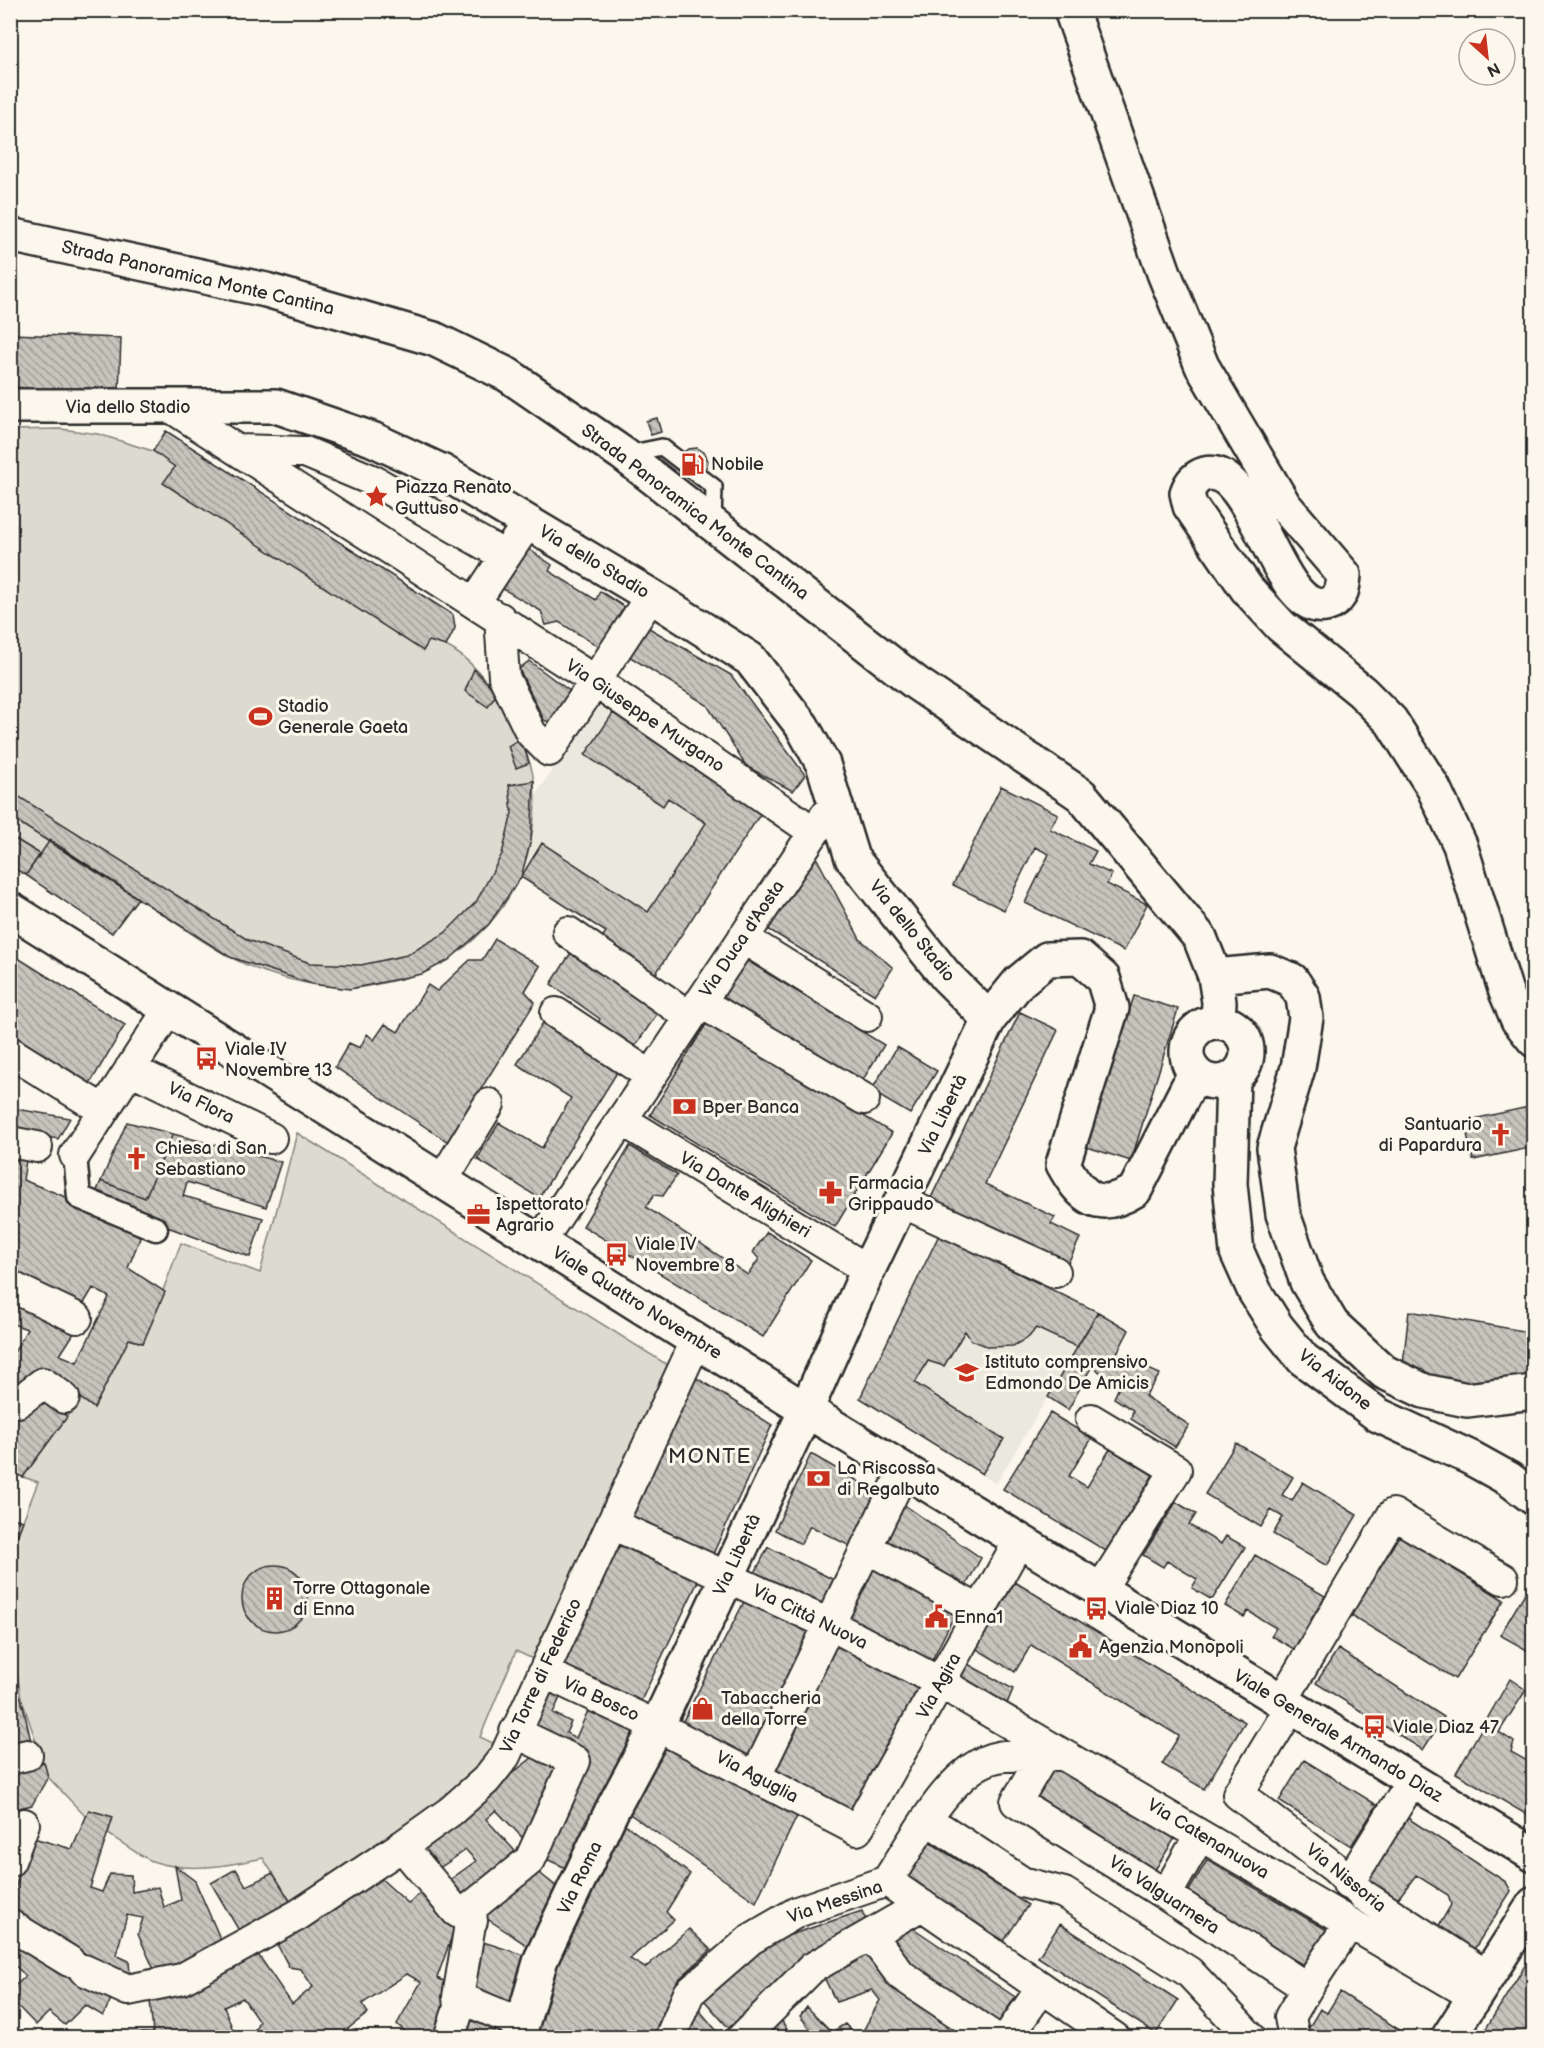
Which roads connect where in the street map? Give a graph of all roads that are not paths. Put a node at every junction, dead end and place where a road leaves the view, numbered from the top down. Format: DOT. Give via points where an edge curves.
graph roads {
  1 [pos="1071,10"];
  2 [pos="10,235"];
  3 [pos="10,406"];
  4 [pos="172,408"];
  5 [pos="239,450"];
  6 [pos="528,522"];
  7 [pos="505,556"];
  8 [pos="651,596"];
  9 [pos="475,602"];
  10 [pos="500,618"];
  11 [pos="596,681"];
  12 [pos="833,803"];
  13 [pos="814,832"];
  14 [pos="12,913"];
  15 [pos="568,932"];
  16 [pos="743,938"];
  17 [pos="1215,976"];
  18 [pos="168,1009"];
  19 [pos="695,1010"];
  20 [pos="556,1013"];
  21 [pos="867,1016"];
  22 [pos="990,1019"];
  23 [pos="1218,1021"];
  24 [pos="1533,1040"];
  25 [pos="10,1052"];
  26 [pos="130,1069"];
  27 [pos="1195,1073"];
  28 [pos="651,1076"];
  29 [pos="1233,1077"];
  30 [pos="864,1099"];
  31 [pos="489,1104"];
  32 [pos="103,1110"];
  33 [pos="622,1119"];
  34 [pos="272,1138"];
  35 [pos="75,1155"];
  36 [pos="442,1180"];
  37 [pos="902,1202"];
  38 [pos="156,1229"];
  39 [pos="540,1242"];
  40 [pos="868,1270"];
  41 [pos="1055,1272"];
  42 [pos="10,1286"];
  43 [pos="76,1318"];
  44 [pos="696,1341"];
  45 [pos="1533,1392"];
  46 [pos="64,1398"];
  47 [pos="10,1400"];
  48 [pos="806,1410"];
  49 [pos="1091,1419"];
  50 [pos="904,1470"];
  51 [pos="1533,1497"];
  52 [pos="612,1524"];
  53 [pos="1019,1541"];
  54 [pos="866,1547"];
  55 [pos="727,1578"];
  56 [pos="1503,1579"];
  57 [pos="1100,1590"];
  58 [pos="980,1611"];
  59 [pos="829,1624"];
  60 [pos="544,1673"];
  61 [pos="941,1683"];
  62 [pos="1287,1704"];
  63 [pos="657,1726"];
  64 [pos="515,1732"];
  65 [pos="1051,1756"];
  66 [pos="756,1776"];
  67 [pos="1412,1780"];
  68 [pos="928,1820"];
  69 [pos="24,1824"];
  70 [pos="857,1830"];
  71 [pos="1200,1835"];
  72 [pos="402,1846"];
  73 [pos="1533,1855"];
  74 [pos="10,1861"];
  75 [pos="887,1881"];
  76 [pos="1348,1884"];
  77 [pos="1166,1895"];
  78 [pos="1533,1904"];
  79 [pos="922,1905"];
  80 [pos="472,1921"];
  81 [pos="1350,1923"];
  82 [pos="10,1925"];
  83 [pos="871,1935"];
  84 [pos="1480,1986"];
  85 [pos="1042,1988"];
  86 [pos="1307,1988"];
  87 [pos="458,1997"];
  88 [pos="520,2030"];
  89 [pos="449,2037"];
  90 [pos="670,2037"];
  91 [pos="742,2037"];
  92 [pos="995,2037"];
  93 [pos="1007,2037"];
  94 [pos="1115,2037"];
  95 [pos="1251,2037"];
  96 [pos="1294,2037"];
  97 [pos="1448,2037"];
  1 -- 24 [label="street" via="1164,273 1202,366 1284,505 1344,575 1342,592 1330,603 1321,605 1311,603 1295,590 1239,490 1223,477 1211,473 1199,476 1187,493 1190,506 1248,589 1281,626 1391,721 1433,787 1460,845 1506,992 1518,1020"];
  2 -- 17 [label="street, Strada Panoramica Monte Cantina" via="266,290 434,339 508,375 623,454 916,682 1081,795 1200,938"];
  3 -- 4 [label="street, Via dello Stadio"];
  4 -- 5 [label="street, Via Giuseppe Murgano"];
  4 -- 6 [label="street, Via dello Stadio" via="276,406 372,439 443,472"];
  5 -- 7 [label="street" via="305,452 374,481"];
  5 -- 9 [label="street, Via Giuseppe Murgano"];
  6 -- 7 [label="street"];
  6 -- 8 [label="street, Via dello Stadio"];
  7 -- 9 [label="street"];
  8 -- 11 [label="street"];
  8 -- 12 [label="street, Via dello Stadio" via="750,660 802,726 823,764"];
  9 -- 10 [label="street, Via Giuseppe Murgano"];
  10 -- 11 [label="street, Via Giuseppe Murgano"];
  10 -- 11 [label="street" via="504,677 531,733 549,751"];
  11 -- 13 [label="street, Via Giuseppe Murgano"];
  12 -- 13 [label="street, Via Duca d'Aosta"];
  12 -- 22 [label="street, Via dello Stadio" via="852,858 946,976"];
  13 -- 16 [label="street, Via Duca d'Aosta"];
  14 -- 18 [label="street, Viale Quattro Novembre"];
  15 -- 19 [label="street"];
  16 -- 19 [label="street, Via Duca d'Aosta"];
  16 -- 21 [label="street"];
  17 -- 23 [label="street, Strada Panoramica Monte Cantina"];
  17 -- 45 [label="street" via="1270,971 1292,980 1303,997 1306,1018 1298,1068 1274,1148 1283,1214 1307,1282 1332,1324 1384,1372 1424,1391 1467,1400"];
  18 -- 26 [label="street"];
  18 -- 36 [label="street, Viale Quattro Novembre"];
  19 -- 28 [label="street, Via Duca d'Aosta"];
  19 -- 30 [label="street"];
  20 -- 28 [label="street"];
  22 -- 27 [label="street, Via Libertà" via="1019,982 1047,959 1080,958 1103,978 1112,1008 1063,1164 1075,1185 1096,1202 1117,1202 1135,1191"];
  22 -- 37 [label="street, Via Libertà"];
  23 -- 27 [label="street" via="1200,1026 1189,1039 1186,1057"];
  23 -- 29 [label="street" via="1236,1028 1246,1043 1245,1062"];
  25 -- 32 [label="street"];
  26 -- 32 [label="street"];
  26 -- 34 [label="street, Via Flora"];
  27 -- 29 [label="street" via="1218,1082"];
  28 -- 33 [label="street, Via Duca d'Aosta"];
  29 -- 51 [label="street, Via Aidone" via="1230,1184 1237,1252 1255,1292 1277,1326 1303,1359 1378,1415 1471,1458"];
  31 -- 36 [label="street"];
  32 -- 35 [label="street"];
  33 -- 39 [label="street, Via Duca d'Aosta"];
  33 -- 40 [label="street, Via Dante Alighieri"];
  35 -- 38 [label="street" via="79,1197"];
  36 -- 39 [label="street, Viale Quattro Novembre"];
  37 -- 40 [label="street, Via Libertà"];
  37 -- 41 [label="street"];
  39 -- 44 [label="street, Viale Quattro Novembre"];
  40 -- 48 [label="street, Via Libertà"];
  42 -- 43 [label="street"];
  44 -- 48 [label="street, Viale Quattro Novembre"];
  44 -- 52 [label="street, Via Torre di Federico"];
  46 -- 47 [label="street" via="43,1383 18,1402"];
  48 -- 50 [label="street, Viale Generale Armando Diaz"];
  48 -- 55 [label="street, Via Libertà"];
  49 -- 57 [label="street" via="1176,1470"];
  50 -- 53 [label="street, Viale Generale Armando Diaz"];
  50 -- 54 [label="street"];
  52 -- 55 [label="street, Via Città Nuova"];
  52 -- 60 [label="street, Via Torre di Federico"];
  53 -- 57 [label="street, Viale Generale Armando Diaz"];
  53 -- 58 [label="street, Via Agira"];
  54 -- 58 [label="street"];
  54 -- 59 [label="street"];
  55 -- 59 [label="street, Via Città Nuova"];
  55 -- 63 [label="street, Via Libertà"];
  56 -- 62 [label="street" via="1393,1514"];
  57 -- 62 [label="street, Viale Generale Armando Diaz"];
  58 -- 61 [label="street, Via Agira"];
  59 -- 61 [label="street, Via Città Nuova"];
  59 -- 66 [label="street"];
  60 -- 63 [label="street, Via Bosco"];
  60 -- 64 [label="street, Via Torre di Federico"];
  61 -- 65 [label="street, Via Catenanuova"];
  61 -- 70 [label="street, Via Agira"];
  62 -- 67 [label="street, Viale Generale Armando Diaz"];
  62 -- 76 [label="street, Via Nissoria" via="1238,1794 1335,1868"];
  63 -- 66 [label="street, Via Aguglia"];
  63 -- 88 [label="street, Via Roma" via="541,1959"];
  64 -- 72 [label="street, Via Torre di Federico" via="505,1756 486,1780"];
  64 -- 80 [label="street" via="575,1761 530,1860 473,1906"];
  65 -- 68 [label="street" via="999,1756 969,1769"];
  65 -- 71 [label="street, Via Catenanuova"];
  65 -- 77 [label="street, Via Valguarnera" via="1016,1802"];
  66 -- 70 [label="street, Via Aguglia"];
  67 -- 73 [label="street, Viale Generale Armando Diaz"];
  67 -- 76 [label="street"];
  68 -- 75 [label="street"];
  68 -- 95 [label="street" via="1022,1882 1064,1893 1188,1972"];
  69 -- 74 [label="street"];
  71 -- 77 [label="street"];
  71 -- 81 [label="street, Via Catenanuova"];
  72 -- 80 [label="street" via="456,1911"];
  72 -- 82 [label="street, Via Torre di Federico" via="298,1915 182,1978 152,1987 128,1990 76,1965"];
  75 -- 79 [label="street, Via Messina"];
  75 -- 90 [label="street, Via Messina" via="797,1912 750,1939 689,1993"];
  76 -- 84 [label="street, Via Nissoria"];
  77 -- 86 [label="street, Via Valguarnera"];
  78 -- 84 [label="street"];
  79 -- 83 [label="street"];
  79 -- 85 [label="street, Via Messina"];
  80 -- 87 [label="street"];
  81 -- 84 [label="street, Via Catenanuova"];
  81 -- 86 [label="street"];
  83 -- 91 [label="street" via="812,1968"];
  83 -- 92 [label="street" via="901,1974"];
  84 -- 97 [label="street"];
  85 -- 93 [label="street"];
  85 -- 94 [label="street, Via Messina"];
  86 -- 96 [label="street" via="1290,2017"];
  87 -- 88 [label="street"];
  87 -- 89 [label="street" via="459,2008"];
}
